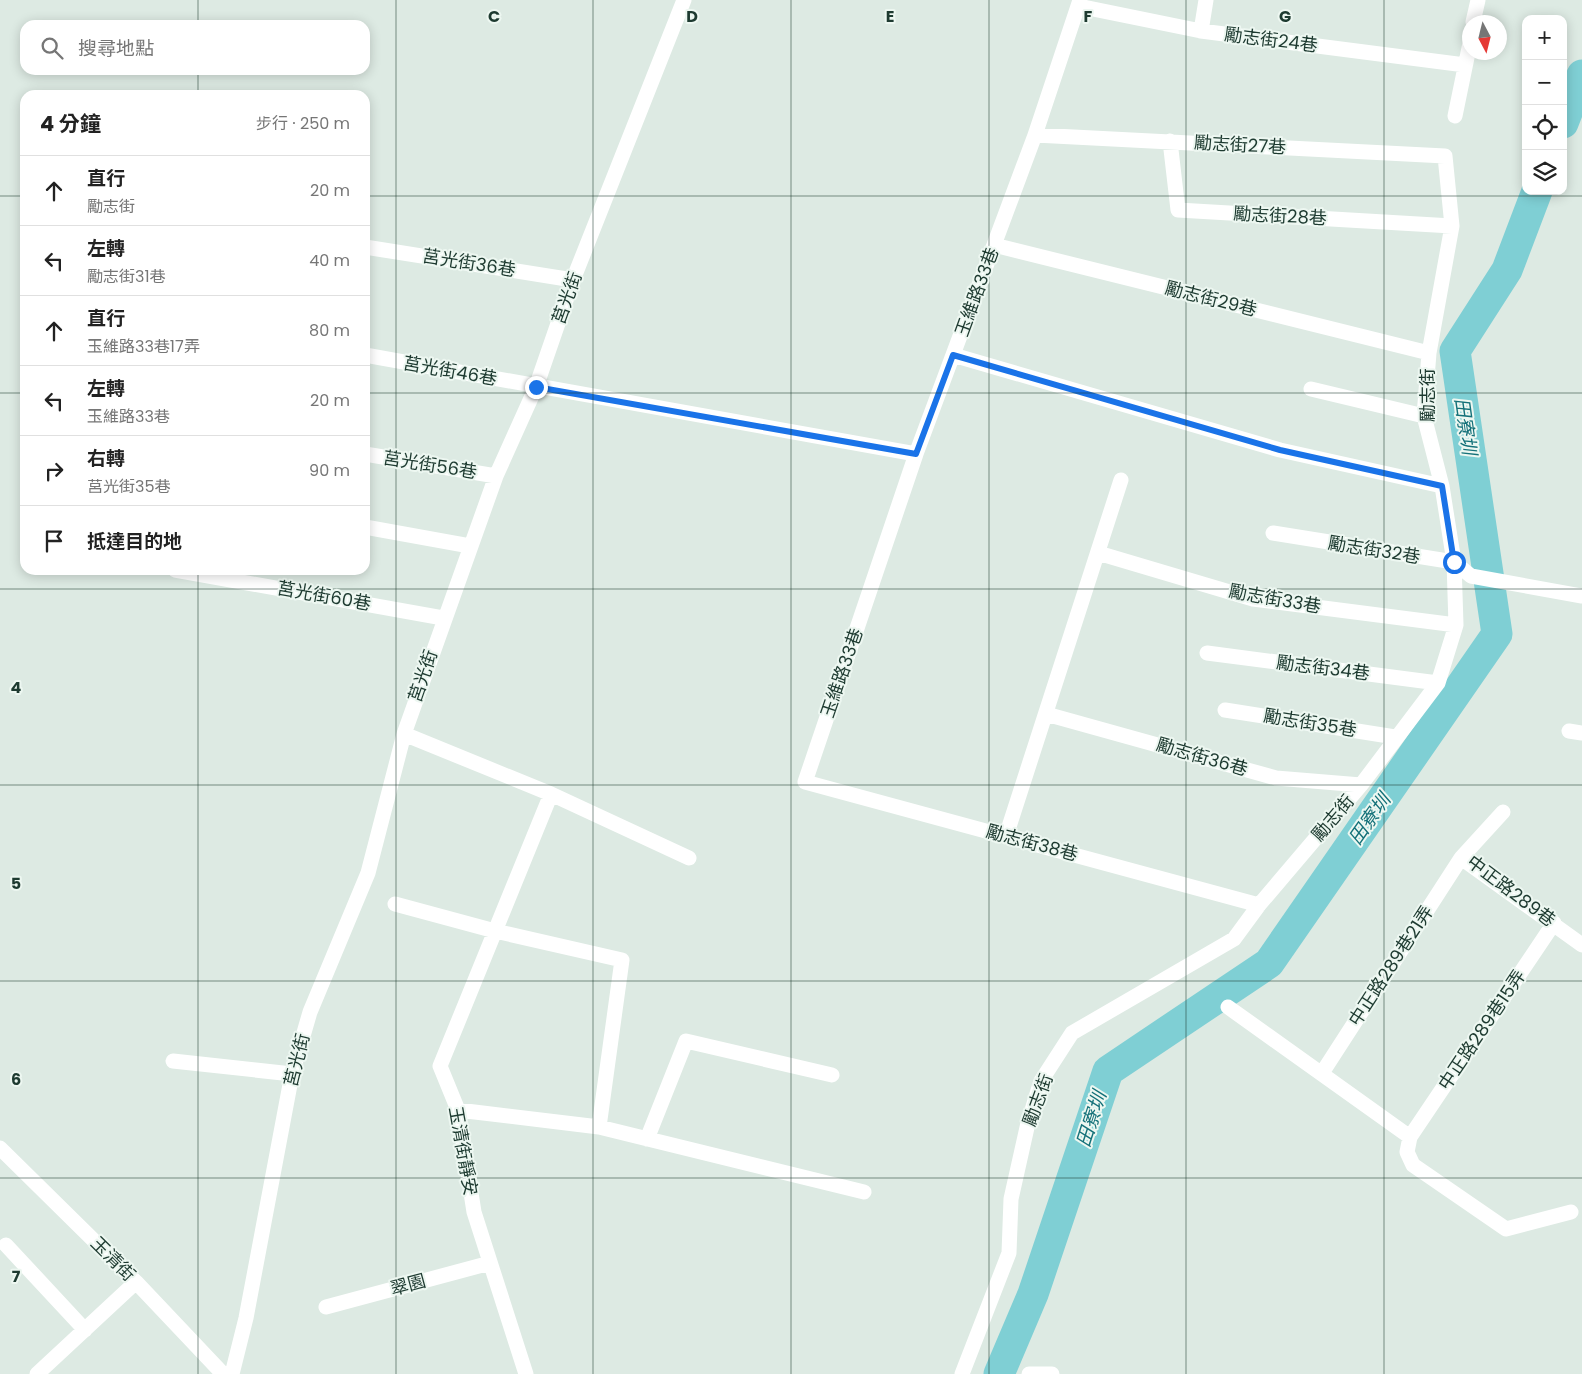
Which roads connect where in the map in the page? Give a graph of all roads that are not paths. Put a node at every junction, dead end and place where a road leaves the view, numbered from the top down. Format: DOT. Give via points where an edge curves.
graph roads {
  1 [pos="684,0"];
  2 [pos="1206,0"];
  3 [pos="1478,0"];
  4 [pos="1079,3"];
  5 [pos="1475,15"];
  6 [pos="1201,31"];
  7 [pos="1466,60"];
  8 [pos="1465,65"];
  9 [pos="1455,116"];
  10 [pos="1035,135"];
  11 [pos="1170,141"];
  12 [pos="1445,156"];
  13 [pos="1452,226"];
  14 [pos="994,245"];
  15 [pos="370,247"];
  16 [pos="573,280"];
  17 [pos="1429,353"];
  18 [pos="953,355"];
  19 [pos="370,356"];
  20 [pos="536,387"];
  21 [pos="1311,389"];
  22 [pos="1424,416"];
  23 [pos="916,454"];
  24 [pos="370,455"];
  25 [pos="496,476"];
  26 [pos="1121,480"];
  27 [pos="1442,486"];
  28 [pos="370,528"];
  29 [pos="1274,533"];
  30 [pos="470,546"];
  31 [pos="1098,553"];
  32 [pos="1454,562"];
  33 [pos="203,575"];
  34 [pos="1582,596"];
  35 [pos="444,618"];
  36 [pos="1456,626"];
  37 [pos="1207,653"];
  38 [pos="1438,683"];
  39 [pos="1225,710"];
  40 [pos="1046,714"];
  41 [pos="404,734"];
  42 [pos="1396,736"];
  43 [pos="805,782"];
  44 [pos="1360,785"];
  45 [pos="551,794"];
  46 [pos="1503,812"];
  47 [pos="1006,836"];
  48 [pos="689,858"];
  49 [pos="1461,858"];
  50 [pos="394,904"];
  51 [pos="1259,905"];
  52 [pos="1554,924"];
  53 [pos="494,931"];
  54 [pos="1582,945"];
  55 [pos="1228,1007"];
  56 [pos="173,1061"];
  57 [pos="1322,1073"];
  58 [pos="292,1074"];
  59 [pos="832,1074"];
  60 [pos="458,1110"];
  61 [pos="599,1127"];
  62 [pos="1410,1137"];
  63 [pos="647,1138"];
  64 [pos="0,1148"];
  65 [pos="864,1192"];
  66 [pos="1571,1212"];
  67 [pos="6,1245"];
  68 [pos="490,1264"];
  69 [pos="136,1282"];
  70 [pos="326,1307"];
  71 [pos="85,1330"];
  72 [pos="1031,1373"];
  73 [pos="37,1374"];
  74 [pos="223,1374"];
  75 [pos="232,1374"];
  76 [pos="526,1374"];
  77 [pos="962,1374"];
  78 [pos="1052,1374"];
  1 -- 16 [label="street, 莒光街"];
  2 -- 6 [label="street"];
  3 -- 5 [label="street"];
  4 -- 6 [label="street, 勵志街24巷"];
  4 -- 10 [label="street, 玉維路33巷"];
  6 -- 8 [label="street, 勵志街24巷"];
  7 -- 8 [label="street"];
  8 -- 9 [label="street"];
  10 -- 11 [label="street, 勵志街27巷"];
  10 -- 14 [label="street, 玉維路33巷"];
  11 -- 12 [label="street, 勵志街27巷"];
  11 -- 13 [label="street, 勵志街28巷" via="1178,210"];
  12 -- 13 [label="street, 勵志街"];
  13 -- 17 [label="street, 勵志街"];
  14 -- 17 [label="street, 勵志街29巷"];
  14 -- 18 [label="street, 玉維路33巷"];
  15 -- 16 [label="street, 莒光街36巷"];
  16 -- 20 [label="street, 莒光街"];
  17 -- 22 [label="street, 勵志街"];
  18 -- 23 [label="street, 玉維路33巷"];
  18 -- 27 [label="street" via="1280,450"];
  19 -- 20 [label="street, 莒光街46巷"];
  20 -- 23 [label="street, 莒光街46巷"];
  20 -- 25 [label="street, 莒光街"];
  21 -- 22 [label="street"];
  22 -- 27 [label="street, 勵志街"];
  23 -- 43 [label="street, 玉維路33巷"];
  24 -- 25 [label="street, 莒光街56巷"];
  25 -- 30 [label="street, 莒光街"];
  26 -- 31 [label="street"];
  27 -- 32 [label="street, 勵志街"];
  28 -- 30 [label="street"];
  29 -- 32 [label="street, 勵志街32巷"];
  30 -- 35 [label="street, 莒光街"];
  31 -- 36 [label="street, 勵志街33巷" via="1253,599"];
  31 -- 40 [label="street"];
  32 -- 34 [label="street" via="1470,576"];
  32 -- 36 [label="street, 勵志街"];
  33 -- 35 [label="street, 莒光街60巷"];
  35 -- 41 [label="street, 莒光街"];
  36 -- 38 [label="street, 勵志街"];
  37 -- 38 [label="street, 勵志街34巷"];
  38 -- 42 [label="street, 勵志街"];
  39 -- 42 [label="street, 勵志街35巷"];
  40 -- 44 [label="street, 勵志街36巷" via="1276,778"];
  40 -- 47 [label="street"];
  41 -- 45 [label="street"];
  41 -- 58 [label="street, 莒光街" via="368,873 310,1012"];
  42 -- 44 [label="street, 勵志街"];
  43 -- 47 [label="street, 勵志街38巷"];
  44 -- 51 [label="street, 勵志街"];
  45 -- 48 [label="street"];
  45 -- 53 [label="street, 玉清街靜安"];
  46 -- 49 [label="street, 中正路289巷"];
  47 -- 51 [label="street, 勵志街38巷"];
  49 -- 52 [label="street, 中正路289巷"];
  49 -- 57 [label="street, 中正路289巷21弄"];
  50 -- 53 [label="street"];
  51 -- 77 [label="street, 勵志街" via="1234,939 1072,1033 1041,1081 1011,1199 1010,1253"];
  52 -- 54 [label="street, 中正路289巷"];
  52 -- 62 [label="street, 中正路289巷15弄"];
  53 -- 60 [label="street, 玉清街靜安" via="440,1066"];
  53 -- 61 [label="street" via="622,960"];
  55 -- 57 [label="street"];
  56 -- 58 [label="street"];
  57 -- 62 [label="street"];
  58 -- 75 [label="street, 莒光街" via="246,1318"];
  59 -- 63 [label="street" via="686,1041"];
  60 -- 61 [label="street"];
  60 -- 68 [label="street, 玉清街靜安" via="474,1212"];
  61 -- 63 [label="street"];
  62 -- 66 [label="street" via="1407,1152 1413,1165 1506,1229"];
  63 -- 65 [label="street"];
  64 -- 69 [label="street, 玉清街"];
  67 -- 71 [label="street"];
  68 -- 70 [label="street, 翠園"];
  68 -- 76 [label="street, 玉清街靜安"];
  69 -- 71 [label="street"];
  69 -- 74 [label="street, 玉清街"];
  71 -- 73 [label="street"];
  72 -- 78 [label="street"];
}
